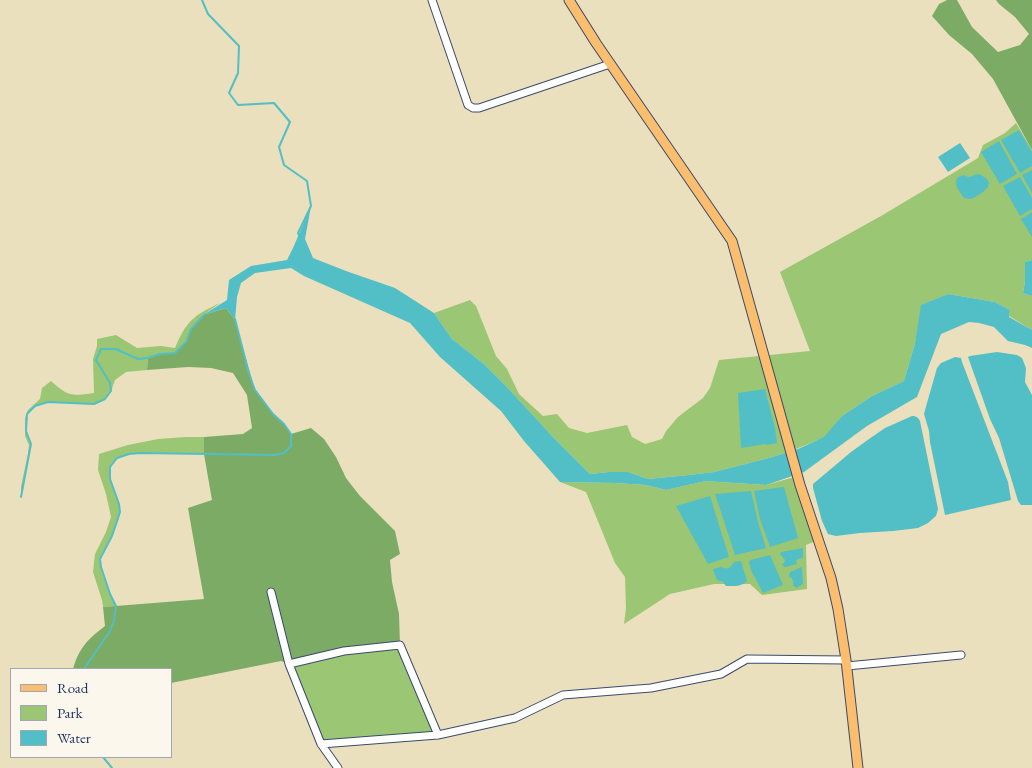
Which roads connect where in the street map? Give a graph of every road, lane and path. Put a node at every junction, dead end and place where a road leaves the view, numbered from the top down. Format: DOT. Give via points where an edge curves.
graph roads {
  1 [pos="432,0"];
  2 [pos="569,0"];
  3 [pos="610,64"];
  4 [pos="271,592"];
  5 [pos="961,655"];
  6 [pos="846,663"];
  7 [pos="289,664"];
  8 [pos="438,735"];
  9 [pos="322,744"];
  10 [pos="338,768"];
  11 [pos="858,768"];
  1 -- 3 [label="street" via="468,105 473,108"];
  2 -- 3 [label="main road"];
  3 -- 6 [label="main road" via="732,241 800,485 831,578"];
  4 -- 7 [label="street"];
  5 -- 6 [label="street"];
  6 -- 8 [label="street" via="747,659 721,674 651,688 563,695 515,718"];
  6 -- 11 [label="main road"];
  7 -- 8 [label="street" via="344,650 400,645"];
  7 -- 9 [label="street"];
  8 -- 9 [label="street"];
  9 -- 10 [label="street"];
}
